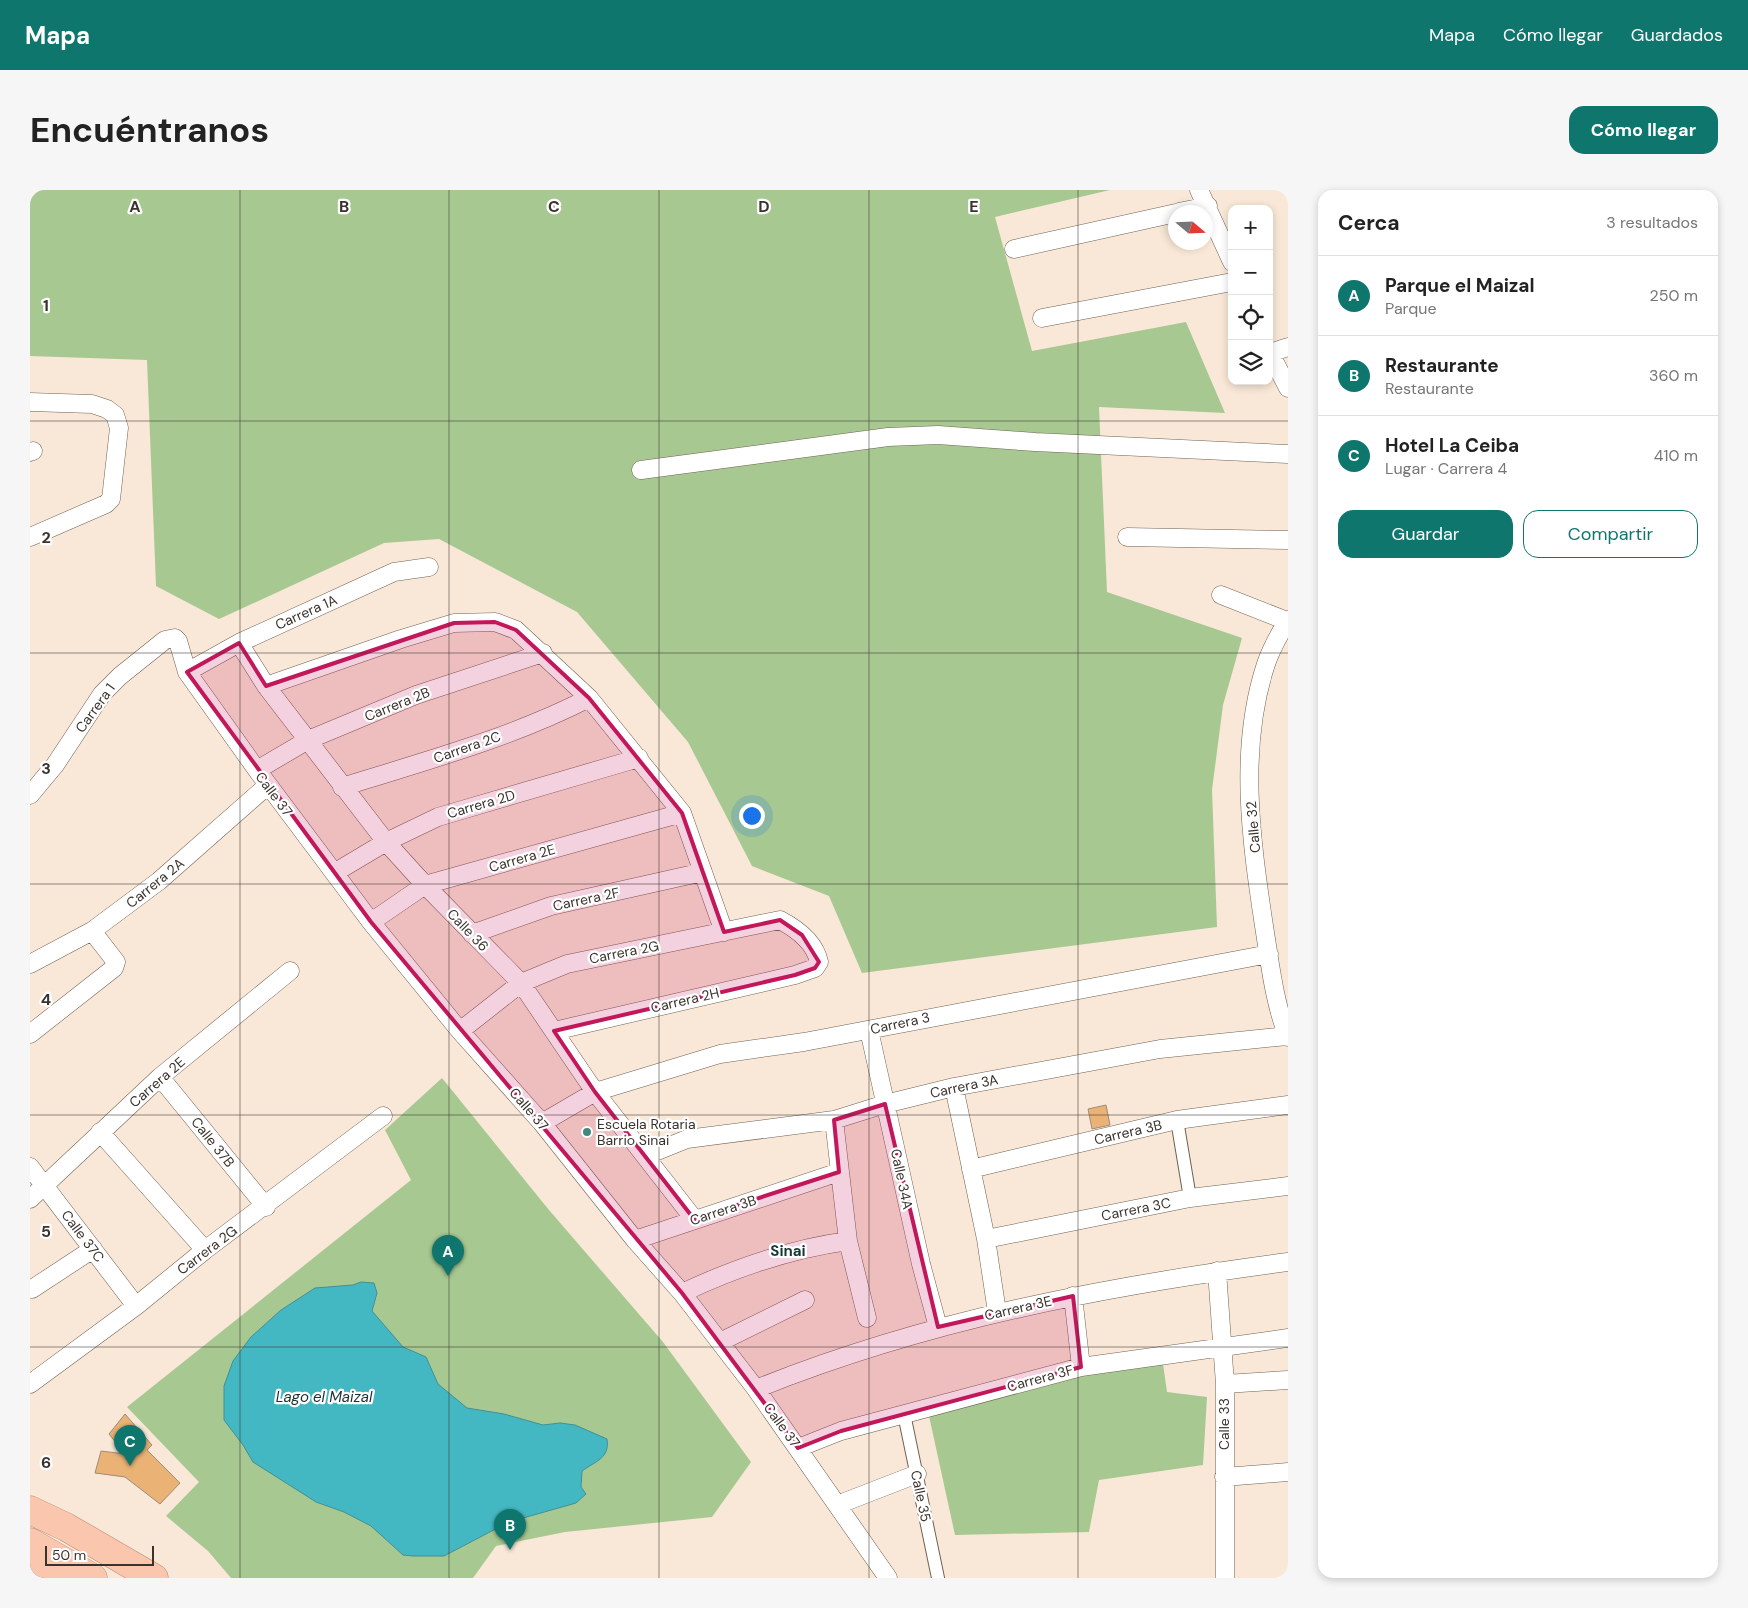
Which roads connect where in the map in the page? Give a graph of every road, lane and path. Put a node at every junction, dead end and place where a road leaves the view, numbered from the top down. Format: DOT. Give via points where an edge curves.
graph roads {
  1 [pos="1199,190"];
  2 [pos="1207,205"];
  3 [pos="1168,215"];
  4 [pos="1213,218"];
  5 [pos="1014,249"];
  6 [pos="1228,253"];
  7 [pos="1228,283"];
  8 [pos="1042,318"];
  9 [pos="1288,347"];
  10 [pos="1273,351"];
  11 [pos="1273,358"];
  12 [pos="1288,388"];
  13 [pos="30,402"];
  14 [pos="1288,454"];
  15 [pos="641,470"];
  16 [pos="1127,536"];
  17 [pos="30,537"];
  18 [pos="1288,540"];
  19 [pos="429,567"];
  20 [pos="1221,595"];
  21 [pos="1287,621"];
  22 [pos="175,638"];
  23 [pos="239,642"];
  24 [pos="543,653"];
  25 [pos="187,672"];
  26 [pos="266,686"];
  27 [pos="589,698"];
  28 [pos="308,740"];
  29 [pos="639,758"];
  30 [pos="257,770"];
  31 [pos="268,785"];
  32 [pos="342,786"];
  33 [pos="30,795"];
  34 [pos="682,813"];
  35 [pos="386,842"];
  36 [pos="702,872"];
  37 [pos="334,874"];
  38 [pos="425,886"];
  39 [pos="371,922"];
  40 [pos="92,932"];
  41 [pos="724,932"];
  42 [pos="472,934"];
  43 [pos="1269,954"];
  44 [pos="30,964"];
  45 [pos="816,968"];
  46 [pos="290,971"];
  47 [pos="521,983"];
  48 [pos="869,1030"];
  49 [pos="460,1031"];
  50 [pos="554,1031"];
  51 [pos="30,1034"];
  52 [pos="1288,1037"];
  53 [pos="160,1077"];
  54 [pos="954,1087"];
  55 [pos="595,1092"];
  56 [pos="885,1104"];
  57 [pos="1288,1105"];
  58 [pos="383,1116"];
  59 [pos="834,1120"];
  60 [pos="1177,1120"];
  61 [pos="542,1123"];
  62 [pos="100,1132"];
  63 [pos="645,1156"];
  64 [pos="30,1167"];
  65 [pos="971,1169"];
  66 [pos="840,1172"];
  67 [pos="44,1184"];
  68 [pos="1288,1186"];
  69 [pos="1190,1198"];
  70 [pos="30,1199"];
  71 [pos="266,1207"];
  72 [pos="694,1219"];
  73 [pos="986,1239"];
  74 [pos="635,1240"];
  75 [pos="848,1241"];
  76 [pos="93,1249"];
  77 [pos="205,1250"];
  78 [pos="1288,1262"];
  79 [pos="1217,1271"];
  80 [pos="32,1289"];
  81 [pos="682,1293"];
  82 [pos="1073,1296"];
  83 [pos="805,1300"];
  84 [pos="136,1306"];
  85 [pos="997,1312"];
  86 [pos="867,1318"];
  87 [pos="938,1327"];
  88 [pos="1288,1338"];
  89 [pos="720,1342"];
  90 [pos="1222,1348"];
  91 [pos="1081,1367"];
  92 [pos="1288,1380"];
  93 [pos="30,1384"];
  94 [pos="1225,1384"];
  95 [pos="756,1390"];
  96 [pos="904,1414"];
  97 [pos="798,1448"];
  98 [pos="1288,1472"];
  99 [pos="917,1474"];
  100 [pos="1224,1477"];
  101 [pos="837,1505"];
  102 [pos="30,1510"];
  103 [pos="30,1542"];
  104 [pos="30,1565"];
  105 [pos="54,1578"];
  106 [pos="94,1578"];
  107 [pos="154,1578"];
  108 [pos="888,1578"];
  109 [pos="938,1578"];
  110 [pos="1225,1578"];
  1 -- 2 [label="street"];
  3 -- 5 [label="street"];
  4 -- 6 [label="street"];
  7 -- 8 [label="street"];
  9 -- 10 [label="street"];
  11 -- 12 [label="street"];
  13 -- 17 [label="street" via="92,404 114,415 119,428 111,499"];
  14 -- 15 [label="street" via="1034,442 938,434 888,437"];
  16 -- 18 [label="street"];
  19 -- 23 [label="street, Carrera 1A" via="394,572"];
  20 -- 21 [label="street"];
  21 -- 43 [label="street, Calle 32" via="1266,663 1248,773"];
  22 -- 25 [label="street, Calle 37"];
  22 -- 33 [label="street, Carrera 1" via="164,640 102,694 55,765"];
  23 -- 25 [label="street, Carrera 1A"];
  23 -- 26 [label="street, Calle 36"];
  24 -- 26 [label="street" via="516,630 495,622 454,623"];
  24 -- 27 [label="street"];
  24 -- 28 [label="street, Carrera 2B" via="416,695"];
  25 -- 30 [label="street, Calle 37"];
  26 -- 28 [label="street, Calle 36"];
  27 -- 29 [label="street"];
  27 -- 32 [label="street, Carrera 2C" via="515,730"];
  28 -- 30 [label="street, Carrera 2B"];
  28 -- 32 [label="street, Calle 36"];
  29 -- 34 [label="street"];
  29 -- 35 [label="street, Carrera 2D" via="438,817"];
  30 -- 31 [label="street, Calle 37"];
  31 -- 37 [label="street, Calle 37"];
  31 -- 40 [label="street, Carrera 2A" via="159,881"];
  32 -- 35 [label="street, Calle 36"];
  34 -- 36 [label="street"];
  34 -- 38 [label="street, Carrera 2E"];
  35 -- 37 [label="street, Carrera 2D"];
  35 -- 38 [label="street, Calle 36"];
  36 -- 41 [label="street"];
  36 -- 42 [label="street, Carrera 2F" via="551,906"];
  37 -- 39 [label="street, Calle 37"];
  38 -- 39 [label="street, Carrera 2E"];
  38 -- 42 [label="street, Calle 36"];
  39 -- 49 [label="street, Calle 37"];
  40 -- 44 [label="street, Carrera 2A"];
  40 -- 51 [label="street" via="114,958 114,968"];
  41 -- 45 [label="street, Carrera 2G" via="780,920 802,935 818,957"];
  41 -- 47 [label="street, Carrera 2G" via="567,964"];
  42 -- 47 [label="street, Calle 36"];
  43 -- 48 [label="street, Carrera 3"];
  43 -- 52 [label="street, Calle 32" via="1274,988"];
  45 -- 50 [label="street, Carrera 2H"];
  46 -- 53 [label="street, Carrera 2E"];
  47 -- 49 [label="street, Carrera 2G"];
  47 -- 50 [label="street, Calle 36"];
  48 -- 55 [label="street, Carrera 3" via="720,1054"];
  48 -- 56 [label="street, Calle 34A"];
  49 -- 61 [label="street, Calle 37"];
  50 -- 55 [label="street, Calle 36"];
  52 -- 54 [label="street, Carrera 3A" via="1160,1050"];
  53 -- 62 [label="street, Carrera 2E"];
  53 -- 71 [label="street, Calle 37B"];
  54 -- 56 [label="street, Carrera 3A"];
  54 -- 65 [label="street"];
  55 -- 61 [label="street, Carrera 3"];
  55 -- 63 [label="street, Calle 36"];
  56 -- 59 [label="street, Carrera 3A"];
  56 -- 87 [label="street, Calle 34A"];
  57 -- 60 [label="street, Carrera 3B"];
  58 -- 71 [label="street, Carrera 2G"];
  59 -- 63 [label="street, Carrera 3A" via="687,1139"];
  59 -- 66 [label="street"];
  60 -- 65 [label="street, Carrera 3B"];
  60 -- 69 [label="street"];
  61 -- 74 [label="street, Calle 37"];
  62 -- 67 [label="street, Carrera 2E"];
  62 -- 77 [label="street"];
  63 -- 72 [label="street, Calle 36"];
  64 -- 67 [label="street, Calle 37C"];
  65 -- 73 [label="street"];
  66 -- 72 [label="street, Carrera 3B"];
  66 -- 75 [label="street"];
  67 -- 70 [label="street, Carrera 2E"];
  67 -- 76 [label="street, Calle 37C"];
  68 -- 69 [label="street, Carrera 3C"];
  69 -- 73 [label="street, Carrera 3C"];
  71 -- 77 [label="street, Carrera 2G"];
  72 -- 74 [label="street, Carrera 3B"];
  73 -- 85 [label="street"];
  74 -- 81 [label="street, Calle 37"];
  75 -- 81 [label="street" via="775,1256"];
  75 -- 86 [label="street"];
  76 -- 80 [label="street"];
  76 -- 84 [label="street, Calle 37C"];
  77 -- 84 [label="street, Carrera 2G"];
  78 -- 79 [label="street, Carrera 3E"];
  79 -- 82 [label="street, Carrera 3E"];
  79 -- 90 [label="street, Calle 33"];
  81 -- 89 [label="street, Calle 37"];
  82 -- 85 [label="street, Carrera 3E"];
  82 -- 91 [label="street"];
  83 -- 89 [label="street"];
  84 -- 93 [label="street, Carrera 2G"];
  85 -- 87 [label="street, Carrera 3E"];
  87 -- 95 [label="street, Carrera 3E" via="840,1358"];
  88 -- 90 [label="street, Carrera 3F"];
  89 -- 95 [label="street, Calle 37"];
  90 -- 91 [label="street, Carrera 3F"];
  90 -- 94 [label="street, Calle 33"];
  91 -- 96 [label="street, Carrera 3F"];
  92 -- 94 [label="street"];
  94 -- 100 [label="street, Calle 33"];
  95 -- 97 [label="street, Calle 37"];
  96 -- 97 [label="street, Carrera 3F" via="841,1431"];
  96 -- 99 [label="street, Calle 35"];
  97 -- 101 [label="street, Calle 37"];
  98 -- 100 [label="street"];
  99 -- 101 [label="street"];
  99 -- 109 [label="street, Calle 35"];
  100 -- 110 [label="street, Calle 33"];
  101 -- 108 [label="street, Calle 37"];
  102 -- 107 [label="highway"];
  103 -- 106 [label="highway"];
  104 -- 105 [label="highway"];
}
